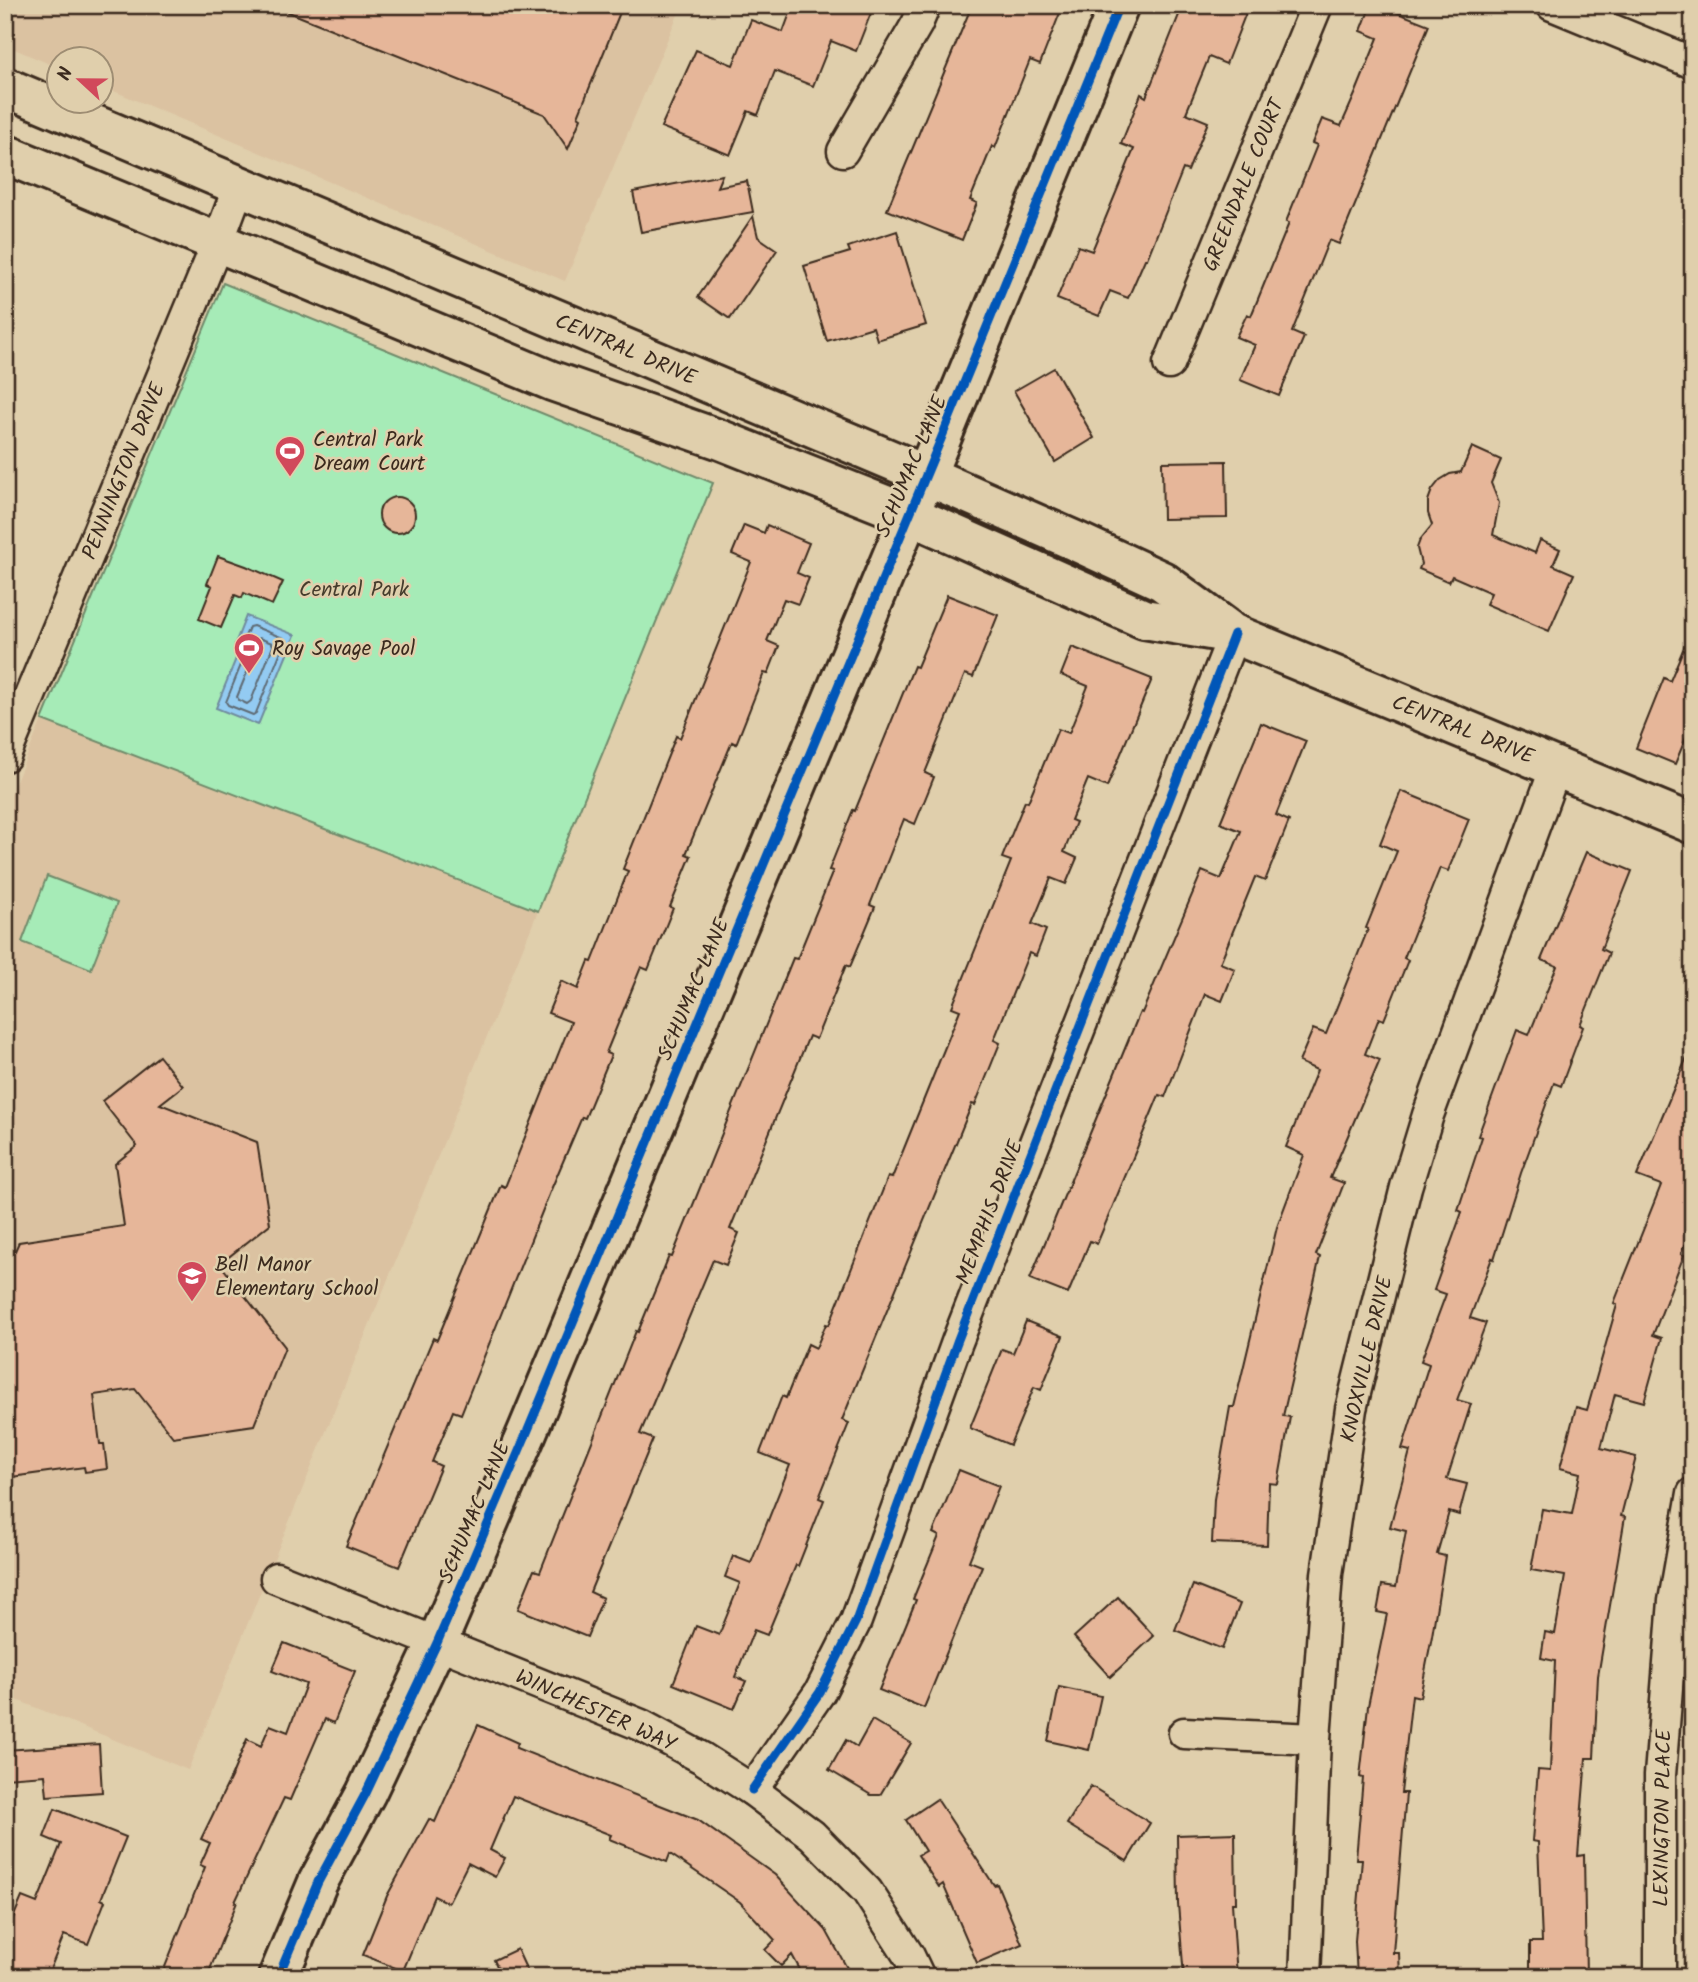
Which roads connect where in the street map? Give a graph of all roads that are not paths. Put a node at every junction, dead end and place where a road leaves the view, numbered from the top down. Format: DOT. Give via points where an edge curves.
graph roads {
  1 [pos="925,5"];
  2 [pos="1119,5"];
  3 [pos="1317,5"];
  4 [pos="1552,5"];
  5 [pos="1693,63"];
  6 [pos="5,87"];
  7 [pos="111,132"];
  8 [pos="843,151"];
  9 [pos="5,154"];
  10 [pos="239,186"];
  11 [pos="89,189"];
  12 [pos="218,242"];
  13 [pos="1169,364"];
  14 [pos="926,475"];
  15 [pos="910,515"];
  16 [pos="1234,634"];
  17 [pos="5,756"];
  18 [pos="1556,767"];
  19 [pos="1693,824"];
  20 [pos="1693,1493"];
  21 [pos="276,1578"];
  22 [pos="437,1643"];
  23 [pos="1184,1733"];
  24 [pos="1315,1739"];
  25 [pos="752,1790"];
  26 [pos="278,1977"];
  27 [pos="919,1977"];
  28 [pos="1305,1977"];
  29 [pos="1660,1977"];
  1 -- 8 [label="street"];
  2 -- 14 [label="main road, SCHUMAC LANE"];
  3 -- 13 [label="street, GREENDALE COURT"];
  4 -- 5 [label="street"];
  6 -- 7 [label="main road, CENTRAL DRIVE"];
  7 -- 10 [label="main road, CENTRAL DRIVE"];
  7 -- 11 [label="main road"];
  9 -- 11 [label="main road, CENTRAL DRIVE"];
  10 -- 12 [label="street, PENNINGTON DRIVE"];
  10 -- 14 [label="main road, CENTRAL DRIVE"];
  11 -- 12 [label="main road, CENTRAL DRIVE"];
  12 -- 15 [label="main road, CENTRAL DRIVE" via="552,381 721,440"];
  12 -- 17 [label="street, PENNINGTON DRIVE"];
  14 -- 15 [label="main road, SCHUMAC LANE"];
  14 -- 16 [label="main road, CENTRAL DRIVE" via="1162,582"];
  15 -- 16 [label="main road, CENTRAL DRIVE" via="1144,619"];
  15 -- 22 [label="main road, SCHUMAC LANE"];
  16 -- 18 [label="main road, CENTRAL DRIVE"];
  16 -- 25 [label="street, MEMPHIS DRIVE" via="957,1342 856,1621 820,1692"];
  18 -- 19 [label="main road, CENTRAL DRIVE"];
  18 -- 24 [label="street, KNOXVILLE DRIVE" via="1406,1187 1351,1409 1327,1574"];
  20 -- 29 [label="street, LEXINGTON PLACE" via="1674,1601 1660,1775"];
  21 -- 22 [label="street, WINCHESTER WAY"];
  22 -- 25 [label="street, WINCHESTER WAY" via="641,1725"];
  22 -- 26 [label="main road, SCHUMAC LANE" via="318,1882"];
  23 -- 24 [label="street"];
  24 -- 28 [label="street, KNOXVILLE DRIVE"];
  25 -- 27 [label="street, WINCHESTER WAY" via="811,1835 867,1891"];
}
